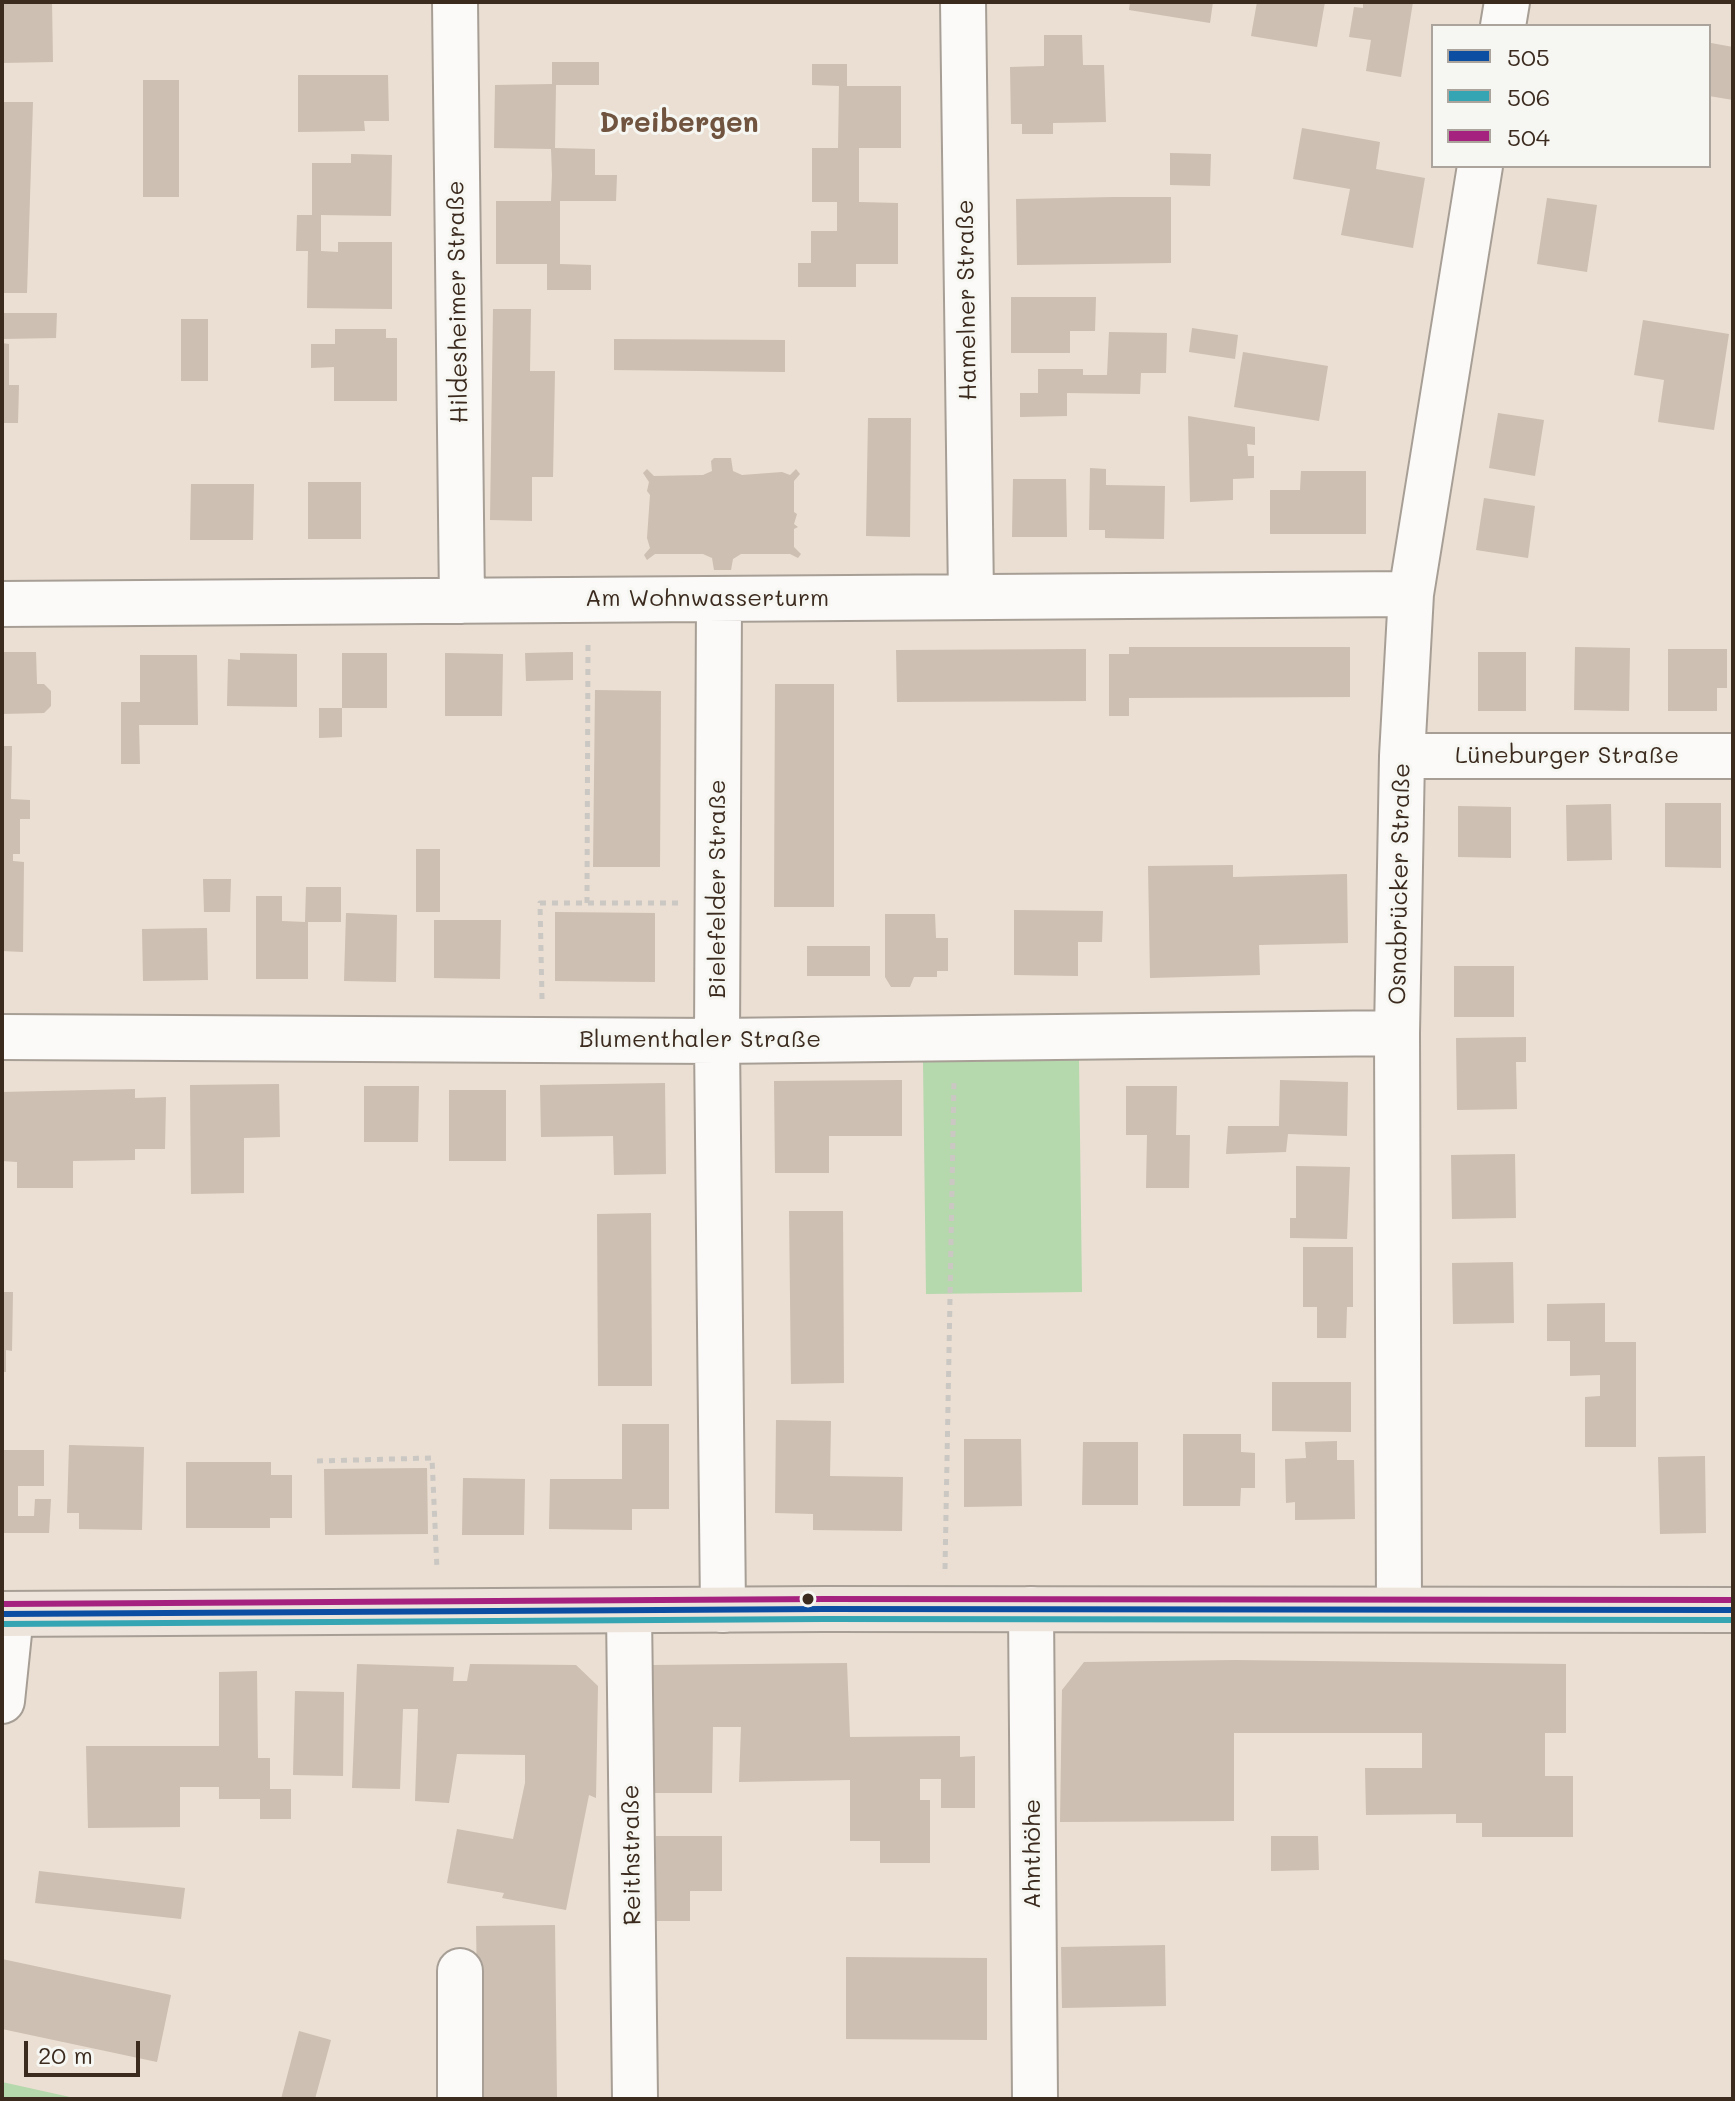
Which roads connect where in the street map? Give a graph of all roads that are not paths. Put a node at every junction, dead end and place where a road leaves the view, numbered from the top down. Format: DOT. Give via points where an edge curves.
graph roads {
  1 [pos="455,2"];
  2 [pos="963,2"];
  3 [pos="1507,2"];
  4 [pos="1503,24"];
  5 [pos="1480,168"];
  6 [pos="1411,594"];
  7 [pos="971,597"];
  8 [pos="719,599"];
  9 [pos="462,601"];
  10 [pos="2,604"];
  11 [pos="1402,756"];
  12 [pos="1733,756"];
  13 [pos="1397,1033"];
  14 [pos="2,1037"];
  15 [pos="717,1041"];
  16 [pos="1399,1608"];
  17 [pos="1031,1609"];
  18 [pos="723,1610"];
  19 [pos="1733,1610"];
  20 [pos="629,1612"];
  21 [pos="7,1614"];
  22 [pos="2,1701"];
  23 [pos="460,1971"];
  24 [pos="460,2099"];
  25 [pos="635,2099"];
  26 [pos="1035,2099"];
  1 -- 9 [label="street, Hildesheimer Straße"];
  2 -- 7 [label="street, Hamelner Straße"];
  3 -- 4 [label="street"];
  5 -- 6 [label="street, Osnabrücker Straße"];
  6 -- 7 [label="street, Am Wohnwasserturm"];
  6 -- 11 [label="street, Osnabrücker Straße"];
  7 -- 8 [label="street, Am Wohnwasserturm"];
  8 -- 9 [label="street, Am Wohnwasserturm"];
  8 -- 15 [label="street, Bielefelder Straße"];
  9 -- 10 [label="street, Am Wohnwasserturm"];
  11 -- 12 [label="street, Lüneburger Straße"];
  11 -- 13 [label="street, Osnabrücker Straße"];
  13 -- 15 [label="street, Blumenthaler Straße"];
  13 -- 16 [label="street, Osnabrücker Straße"];
  14 -- 15 [label="street, Blumenthaler Straße"];
  15 -- 18 [label="street, Bielefelder Straße"];
  16 -- 17 [label="main road"];
  16 -- 19 [label="main road"];
  17 -- 18 [label="main road"];
  17 -- 26 [label="street, Ahnthöhe"];
  18 -- 20 [label="main road"];
  20 -- 21 [label="main road"];
  20 -- 25 [label="street, Reithstraße"];
  21 -- 22 [label="street"];
  23 -- 24 [label="street"];
}
